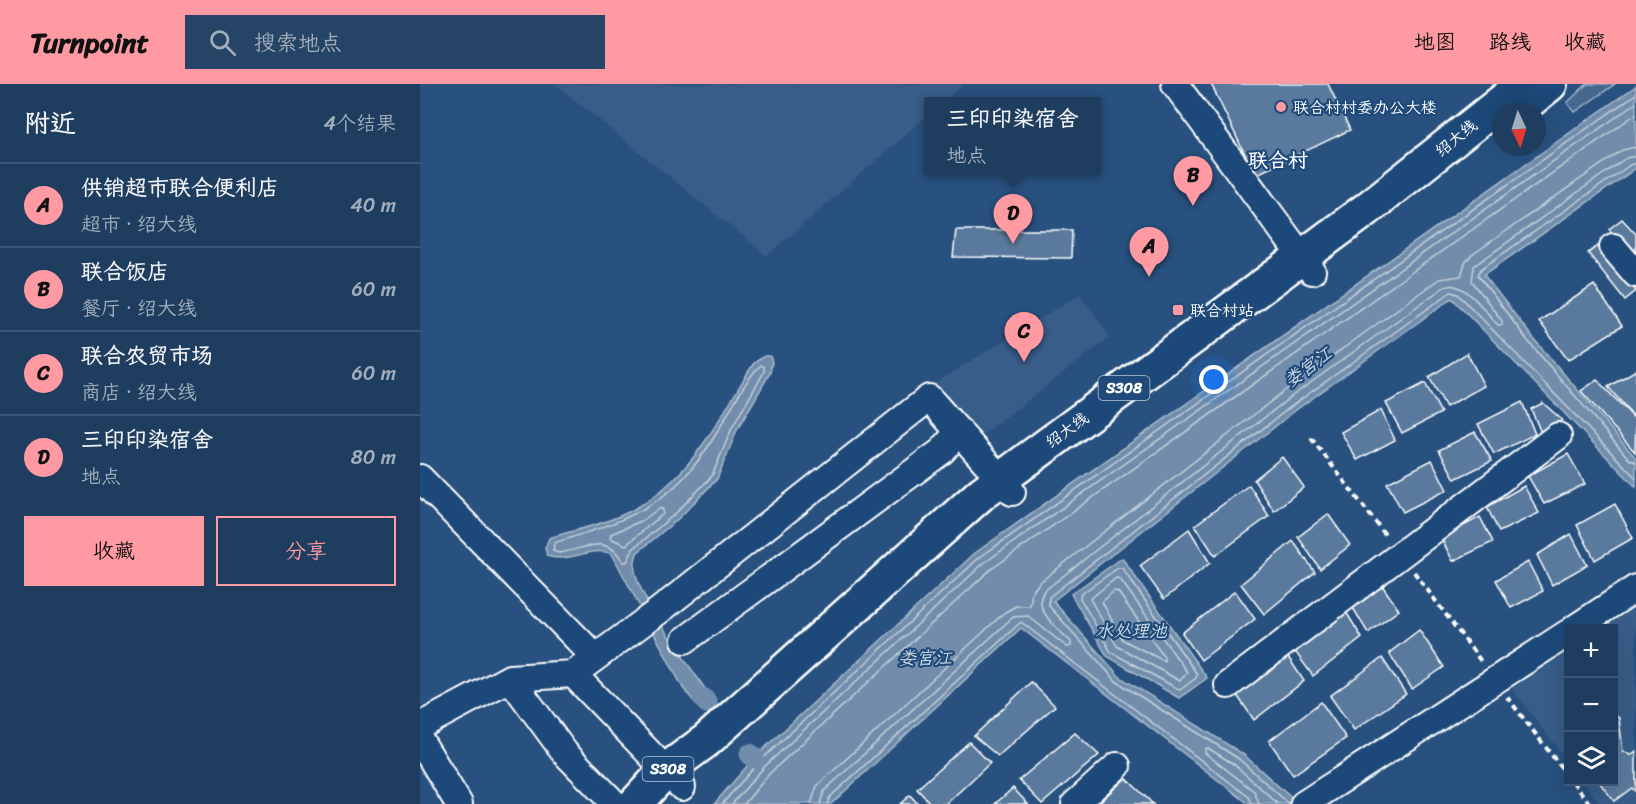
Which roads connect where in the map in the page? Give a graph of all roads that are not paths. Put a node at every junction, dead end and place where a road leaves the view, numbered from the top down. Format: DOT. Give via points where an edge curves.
graph roads {
  1 [pos="1175,84"];
  2 [pos="1524,84"];
  3 [pos="1550,84"];
  4 [pos="1528,102"];
  5 [pos="1492,131"];
  6 [pos="1613,247"];
  7 [pos="1307,264"];
  8 [pos="1636,274"];
  9 [pos="959,431"];
  10 [pos="1558,436"];
  11 [pos="420,478"];
  12 [pos="1007,485"];
  13 [pos="1636,588"];
  14 [pos="1581,624"];
  15 [pos="1564,636"];
  16 [pos="685,640"];
  17 [pos="595,657"];
  18 [pos="573,674"];
  19 [pos="510,678"];
  20 [pos="1228,685"];
  21 [pos="420,726"];
  22 [pos="420,740"];
  23 [pos="1117,766"];
  24 [pos="670,787"];
  25 [pos="1306,802"];
  26 [pos="459,804"];
  27 [pos="615,804"];
  28 [pos="635,804"];
  29 [pos="1075,804"];
  1 -- 7 [label="street"];
  2 -- 7 [label="main road, 绍大线 / S308" via="1367,209"];
  3 -- 4 [label="main road"];
  5 -- 7 [label="main road, 绍大线 / S308" via="1378,223"];
  6 -- 8 [label="street"];
  7 -- 12 [label="main road, 绍大线 / S308"];
  9 -- 12 [label="street"];
  9 -- 16 [label="street" via="942,451"];
  9 -- 17 [label="street" via="929,398"];
  10 -- 20 [label="street"];
  11 -- 17 [label="street"];
  12 -- 24 [label="main road, 绍大线 / S308" via="993,507 753,726"];
  13 -- 14 [label="street"];
  15 -- 25 [label="street"];
  17 -- 18 [label="street"];
  18 -- 19 [label="street"];
  18 -- 24 [label="street"];
  19 -- 21 [label="street"];
  19 -- 27 [label="street" via="565,753"];
  22 -- 26 [label="street"];
  23 -- 29 [label="street"];
  24 -- 28 [label="main road, 绍大线 / S308"];
}
